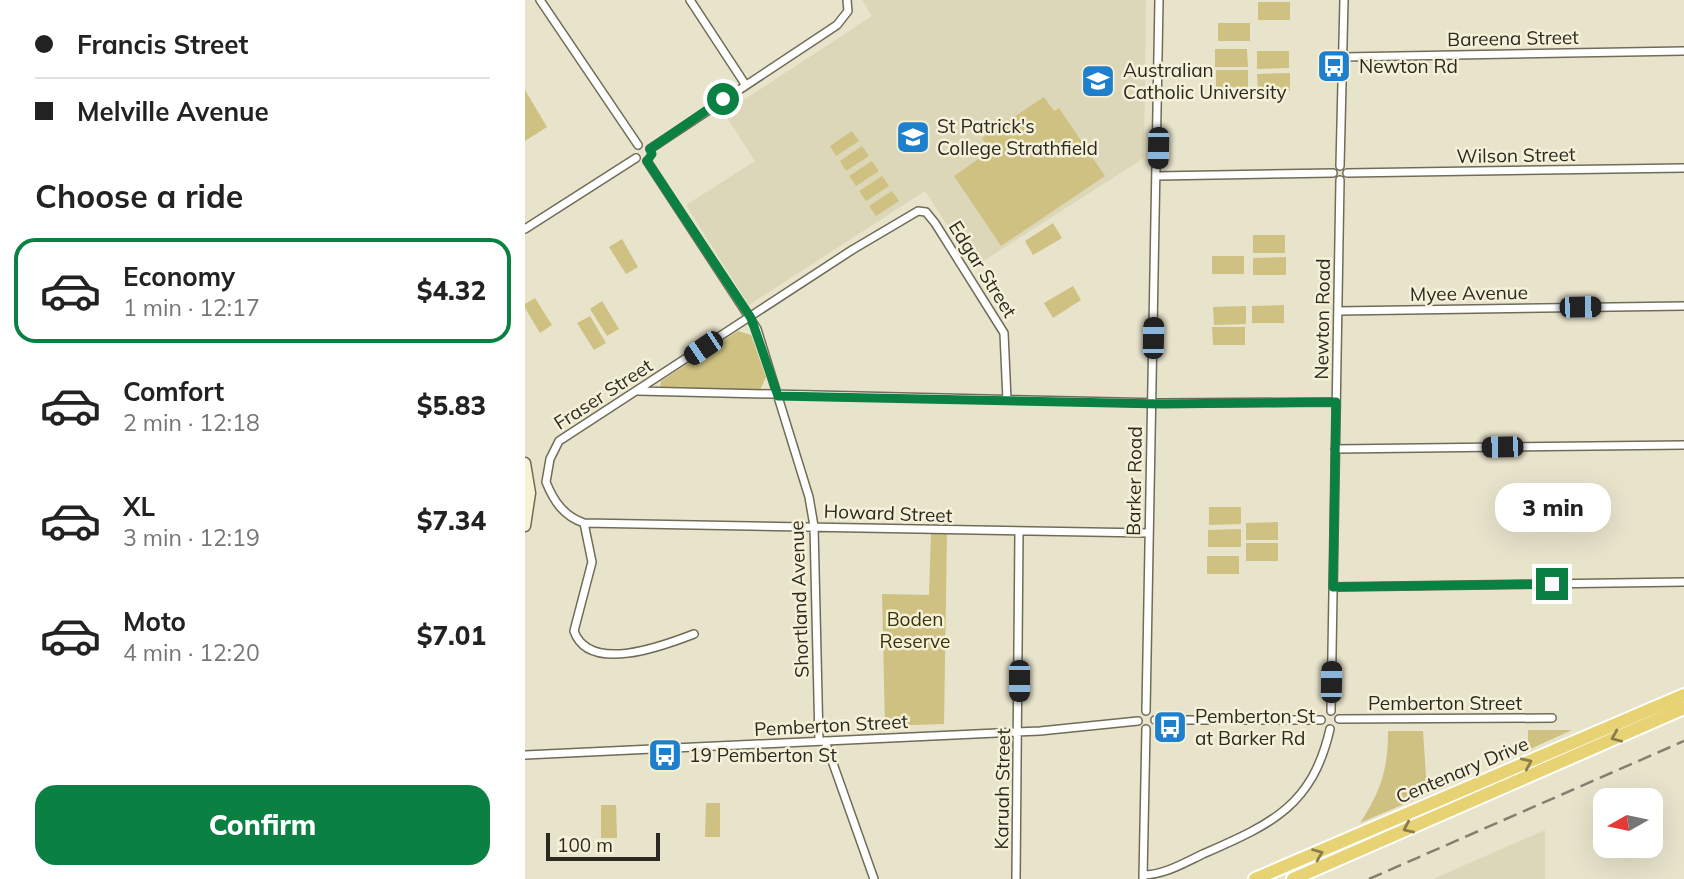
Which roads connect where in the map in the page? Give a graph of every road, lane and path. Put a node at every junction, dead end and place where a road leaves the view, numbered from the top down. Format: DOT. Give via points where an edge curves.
graph roads {
  1 [pos="540,0"];
  2 [pos="690,0"];
  3 [pos="847,0"];
  4 [pos="1159,0"];
  5 [pos="1344,0"];
  6 [pos="1684,51"];
  7 [pos="1343,57"];
  8 [pos="745,84"];
  9 [pos="638,145"];
  10 [pos="650,149"];
  11 [pos="636,158"];
  12 [pos="647,161"];
  13 [pos="1340,166"];
  14 [pos="1684,169"];
  15 [pos="1333,173"];
  16 [pos="1347,173"];
  17 [pos="1157,176"];
  18 [pos="1340,180"];
  19 [pos="914,212"];
  20 [pos="525,229"];
  21 [pos="1684,306"];
  22 [pos="1338,311"];
  23 [pos="751,318"];
  24 [pos="638,391"];
  25 [pos="778,396"];
  26 [pos="1007,400"];
  27 [pos="1336,402"];
  28 [pos="1152,403"];
  29 [pos="1684,445"];
  30 [pos="1335,449"];
  31 [pos="525,463"];
  32 [pos="584,523"];
  33 [pos="525,526"];
  34 [pos="814,526"];
  35 [pos="1019,533"];
  36 [pos="1149,533"];
  37 [pos="1684,582"];
  38 [pos="1333,587"];
  39 [pos="694,634"];
  40 [pos="1684,695"];
  41 [pos="1684,708"];
  42 [pos="1146,711"];
  43 [pos="1331,711"];
  44 [pos="1552,718"];
  45 [pos="1339,719"];
  46 [pos="1155,720"];
  47 [pos="1321,720"];
  48 [pos="1138,721"];
  49 [pos="1146,729"];
  50 [pos="1330,729"];
  51 [pos="1019,732"];
  52 [pos="822,741"];
  53 [pos="525,755"];
  54 [pos="1143,877"];
  55 [pos="874,879"];
  56 [pos="1016,879"];
  57 [pos="1255,879"];
  58 [pos="1293,879"];
  1 -- 9 [label="street"];
  2 -- 8 [label="street"];
  3 -- 8 [label="street" via="848,11 837,25"];
  4 -- 17 [label="street, Barker Road"];
  5 -- 7 [label="street"];
  6 -- 7 [label="street, Bareena Street"];
  7 -- 13 [label="street"];
  8 -- 10 [label="street"];
  9 -- 10 [label="street"];
  9 -- 11 [label="street"];
  10 -- 12 [label="street"];
  11 -- 12 [label="street"];
  11 -- 20 [label="street"];
  12 -- 23 [label="street, Shortland Avenue"];
  13 -- 15 [label="street"];
  13 -- 16 [label="street"];
  14 -- 16 [label="street, Wilson Street"];
  15 -- 17 [label="street"];
  15 -- 18 [label="street"];
  16 -- 18 [label="street"];
  17 -- 28 [label="street, Barker Road"];
  18 -- 22 [label="street, Newton Road"];
  19 -- 23 [label="street, Fraser Street"];
  19 -- 26 [label="street, Edgar Street" via="926,212 935,223 1005,333"];
  21 -- 22 [label="street, Myee Avenue"];
  22 -- 27 [label="street, Newton Road"];
  23 -- 24 [label="street, Fraser Street"];
  23 -- 25 [label="street, Shortland Avenue"];
  24 -- 25 [label="street"];
  24 -- 32 [label="street, Fraser Street" via="559,441 552,453 546,482 569,518"];
  25 -- 26 [label="street"];
  25 -- 34 [label="street, Shortland Avenue"];
  26 -- 28 [label="street"];
  27 -- 28 [label="street"];
  27 -- 30 [label="street, Newton Road"];
  28 -- 36 [label="street, Barker Road"];
  29 -- 30 [label="street"];
  30 -- 38 [label="street, Newton Road"];
  31 -- 33 [label="main road" via="530,493"];
  32 -- 34 [label="street, Howard Street"];
  32 -- 39 [label="street" via="592,562 574,631 583,647 605,653 651,649"];
  34 -- 35 [label="street, Howard Street"];
  34 -- 52 [label="street, Shortland Avenue"];
  35 -- 36 [label="street, Howard Street"];
  35 -- 51 [label="street, Karuah Street"];
  36 -- 42 [label="street, Barker Road"];
  37 -- 38 [label="street"];
  38 -- 43 [label="street, Newton Road"];
  57 -- 40 [label="highway, Centenary Drive, one-way"];
  41 -- 58 [label="highway, Centenary Drive, one-way"];
  42 -- 46 [label="street"];
  42 -- 48 [label="street"];
  43 -- 45 [label="street"];
  43 -- 47 [label="street"];
  44 -- 45 [label="street, Pemberton Street"];
  45 -- 50 [label="street"];
  46 -- 47 [label="street"];
  46 -- 49 [label="street" via="1152,728"];
  47 -- 50 [label="street"];
  48 -- 49 [label="street"];
  48 -- 51 [label="street, Pemberton Street"];
  49 -- 54 [label="street"];
  50 -- 54 [label="street" via="1316,774 1282,815 1258,830"];
  51 -- 52 [label="street, Pemberton Street"];
  51 -- 56 [label="street, Karuah Street"];
  52 -- 53 [label="street, Pemberton Street"];
  52 -- 55 [label="street, Shortland Avenue"];
}
